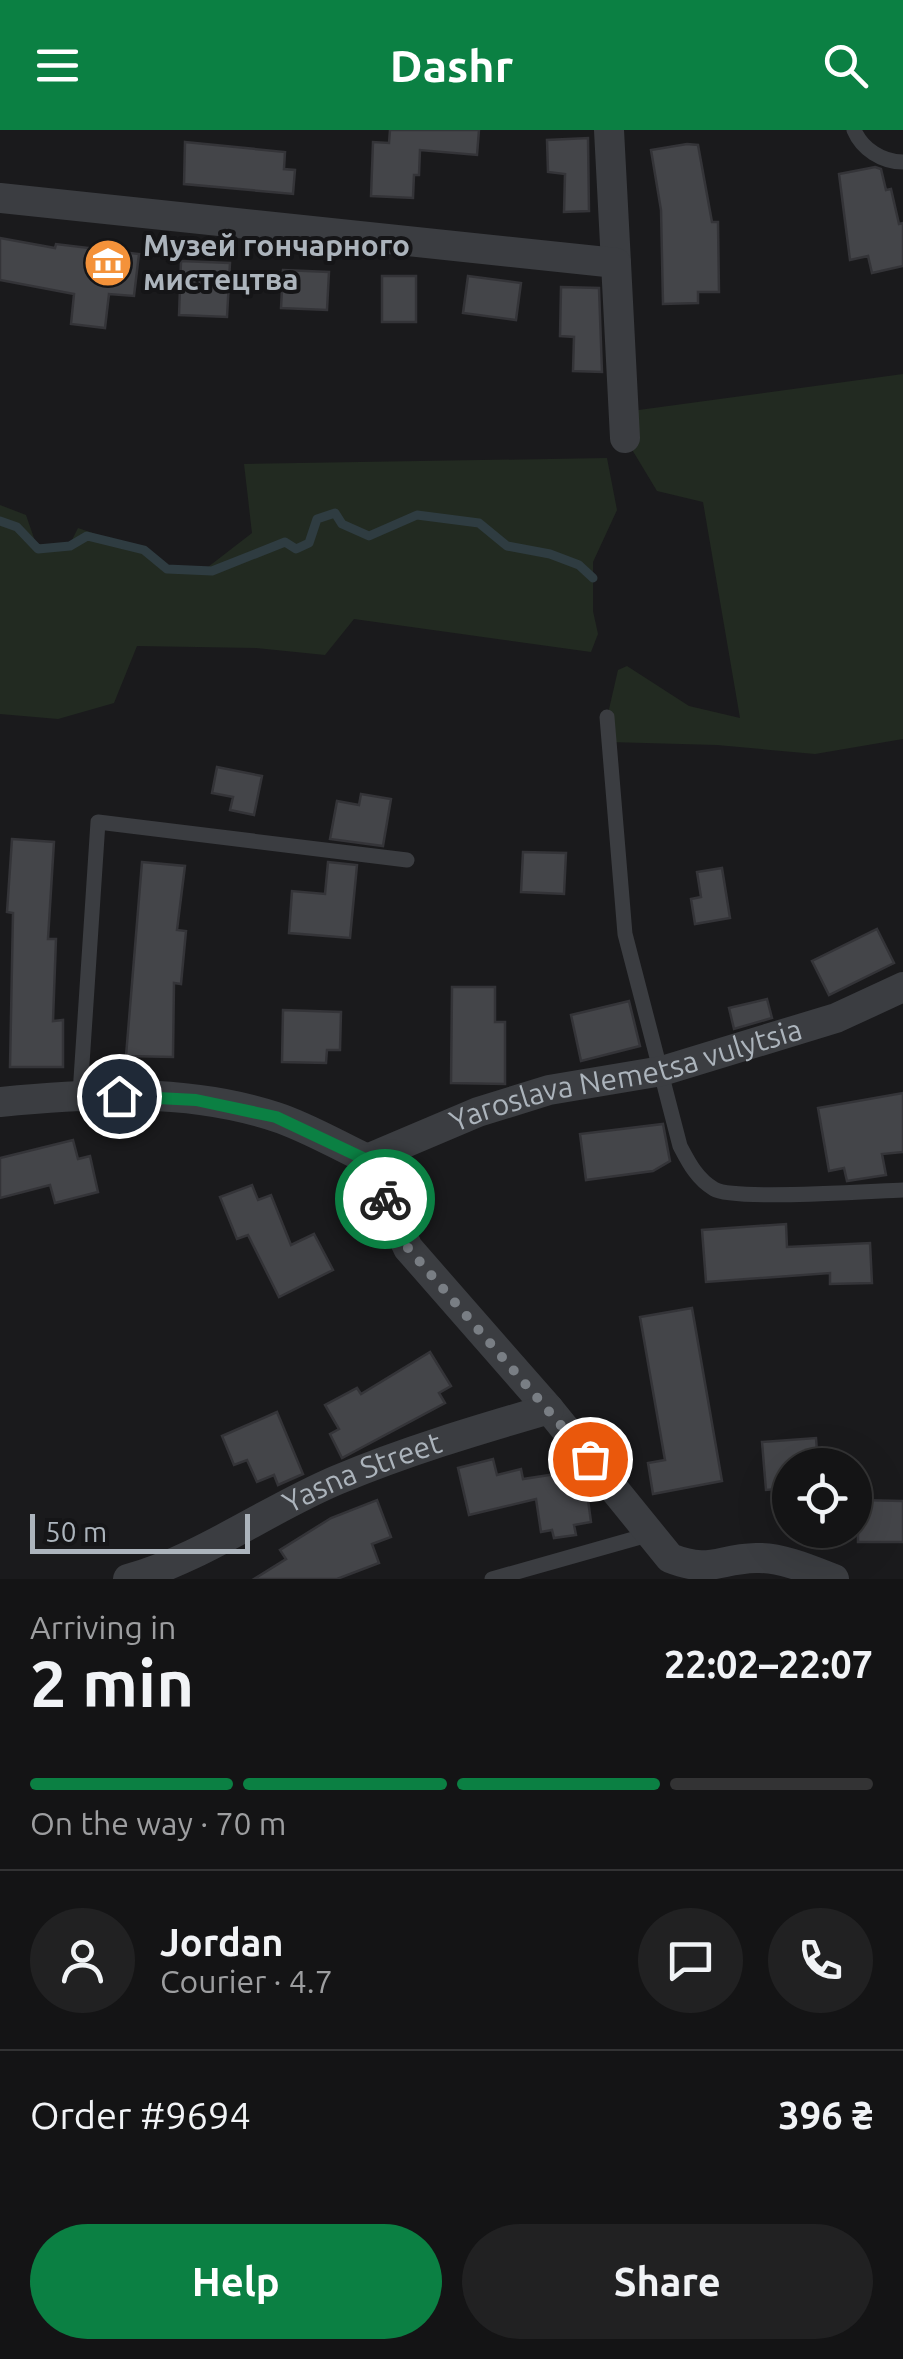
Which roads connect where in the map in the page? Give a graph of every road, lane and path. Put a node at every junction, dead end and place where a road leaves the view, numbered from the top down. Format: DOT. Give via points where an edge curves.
graph roads {
  1 [pos="609,130"];
  2 [pos="854,130"];
  3 [pos="903,162"];
  4 [pos="0,198"];
  5 [pos="616,262"];
  6 [pos="625,438"];
  7 [pos="606,718"];
  8 [pos="407,860"];
  9 [pos="903,987"];
  10 [pos="662,1071"];
  11 [pos="80,1094"];
  12 [pos="0,1102"];
  13 [pos="367,1160"];
  14 [pos="903,1190"];
  15 [pos="549,1410"];
  16 [pos="651,1534"];
  17 [pos="697,1573"];
  18 [pos="128,1579"];
  19 [pos="492,1579"];
  20 [pos="834,1579"];
  1 -- 5 [label="street"];
  2 -- 3 [label="lane" via="860,144"];
  4 -- 5 [label="street"];
  5 -- 6 [label="street"];
  7 -- 10 [label="lane" via="626,934"];
  8 -- 11 [label="lane" via="98,822"];
  9 -- 10 [label="street, Yaroslava Nemetsa vulytsia" via="836,1018"];
  10 -- 13 [label="street, Yaroslava Nemetsa vulytsia" via="548,1090"];
  10 -- 14 [label="lane" via="680,1146 696,1175 718,1192"];
  11 -- 12 [label="street"];
  11 -- 13 [label="street" via="196,1100 276,1117"];
  13 -- 15 [label="street" via="408,1248"];
  15 -- 16 [label="street"];
  15 -- 18 [label="street, Yasna Street" via="335,1481 220,1542"];
  16 -- 17 [label="street" via="670,1558"];
  16 -- 19 [label="lane"];
  17 -- 20 [label="street" via="759,1557"];
}
